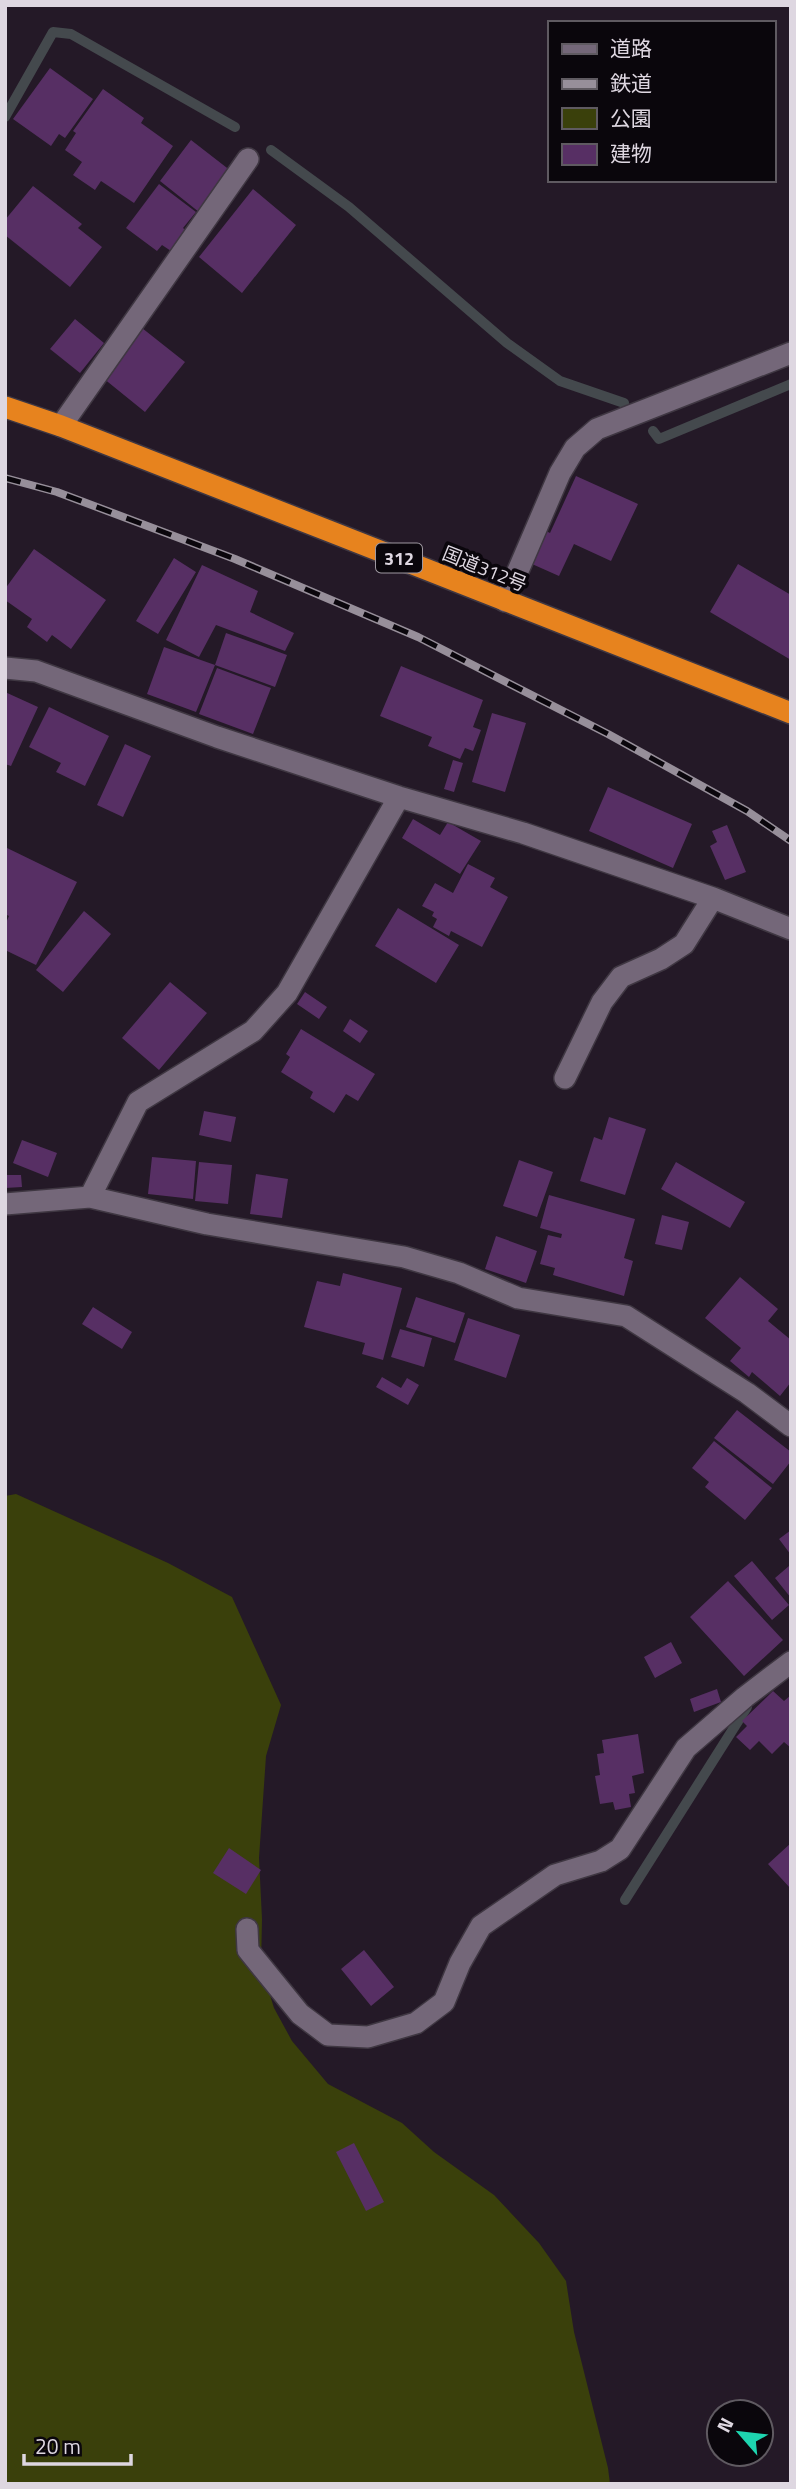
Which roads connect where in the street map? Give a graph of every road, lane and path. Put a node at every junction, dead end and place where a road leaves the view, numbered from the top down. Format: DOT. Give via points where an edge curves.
graph roads {
  1 [pos="248,159"];
  2 [pos="791,353"];
  3 [pos="5,407"];
  4 [pos="61,426"];
  5 [pos="505,601"];
  6 [pos="5,668"];
  7 [pos="791,713"];
  8 [pos="399,797"];
  9 [pos="713,898"];
  10 [pos="791,929"];
  11 [pos="565,1077"];
  12 [pos="90,1197"];
  13 [pos="5,1204"];
  14 [pos="791,1426"];
  15 [pos="791,1662"];
  16 [pos="247,1929"];
  1 -- 4 [label="street"];
  2 -- 5 [label="street" via="597,429 575,448"];
  3 -- 4 [label="highway, 国道312号 / 312"];
  4 -- 5 [label="highway, 国道312号 / 312"];
  5 -- 7 [label="highway, 国道312号 / 312"];
  6 -- 8 [label="street" via="36,671"];
  8 -- 9 [label="street" via="523,833"];
  8 -- 12 [label="street" via="287,993 253,1031 138,1102"];
  9 -- 10 [label="street"];
  9 -- 11 [label="street" via="684,944 621,977 602,1002"];
  12 -- 13 [label="street"];
  12 -- 14 [label="street" via="207,1224 404,1257 459,1273 518,1298 626,1316"];
  15 -- 16 [label="street" via="686,1748 620,1849 601,1861 555,1875 481,1926 444,2002 416,2023 368,2037 328,2035 300,2014 248,1950"];
}
